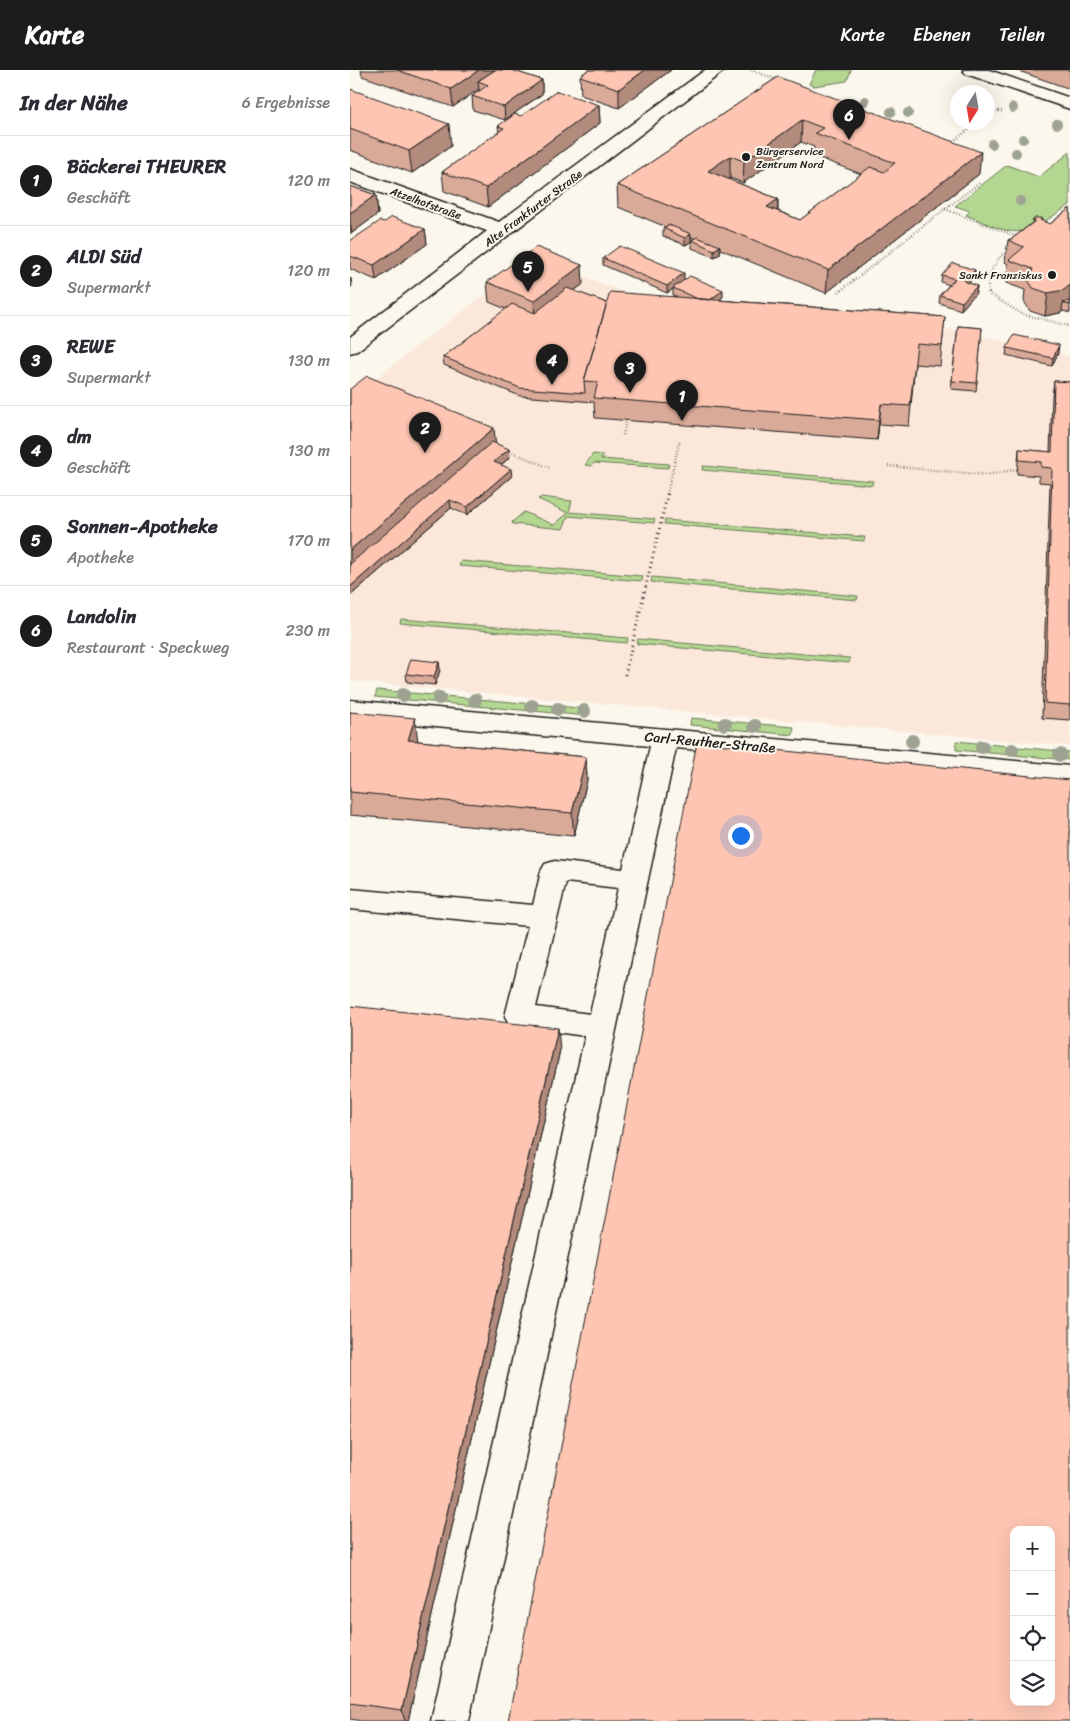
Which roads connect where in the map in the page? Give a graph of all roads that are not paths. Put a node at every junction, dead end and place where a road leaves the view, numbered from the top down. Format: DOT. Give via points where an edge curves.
graph roads {
  1 [pos="716,70"];
  2 [pos="972,70"];
  3 [pos="1070,104"];
  4 [pos="350,175"];
  5 [pos="501,230"];
  6 [pos="350,347"];
  7 [pos="350,709"];
  8 [pos="665,738"];
  9 [pos="1070,775"];
  10 [pos="634,880"];
  11 [pos="350,899"];
  12 [pos="544,917"];
  13 [pos="602,1027"];
  14 [pos="450,1721"];
  1 -- 5 [label="street, Alte Frankfurter Straße"];
  2 -- 3 [label="street"];
  4 -- 5 [label="street, Atzelhofstraße"];
  5 -- 6 [label="street, Alte Frankfurter Straße"];
  7 -- 8 [label="street, Carl-Reuther-Straße"];
  8 -- 9 [label="street, Carl-Reuther-Straße"];
  8 -- 10 [label="street"];
  10 -- 12 [label="street" via="555,871"];
  10 -- 13 [label="street"];
  11 -- 12 [label="street"];
  12 -- 13 [label="street" via="519,1016"];
  13 -- 14 [label="street"];
}
